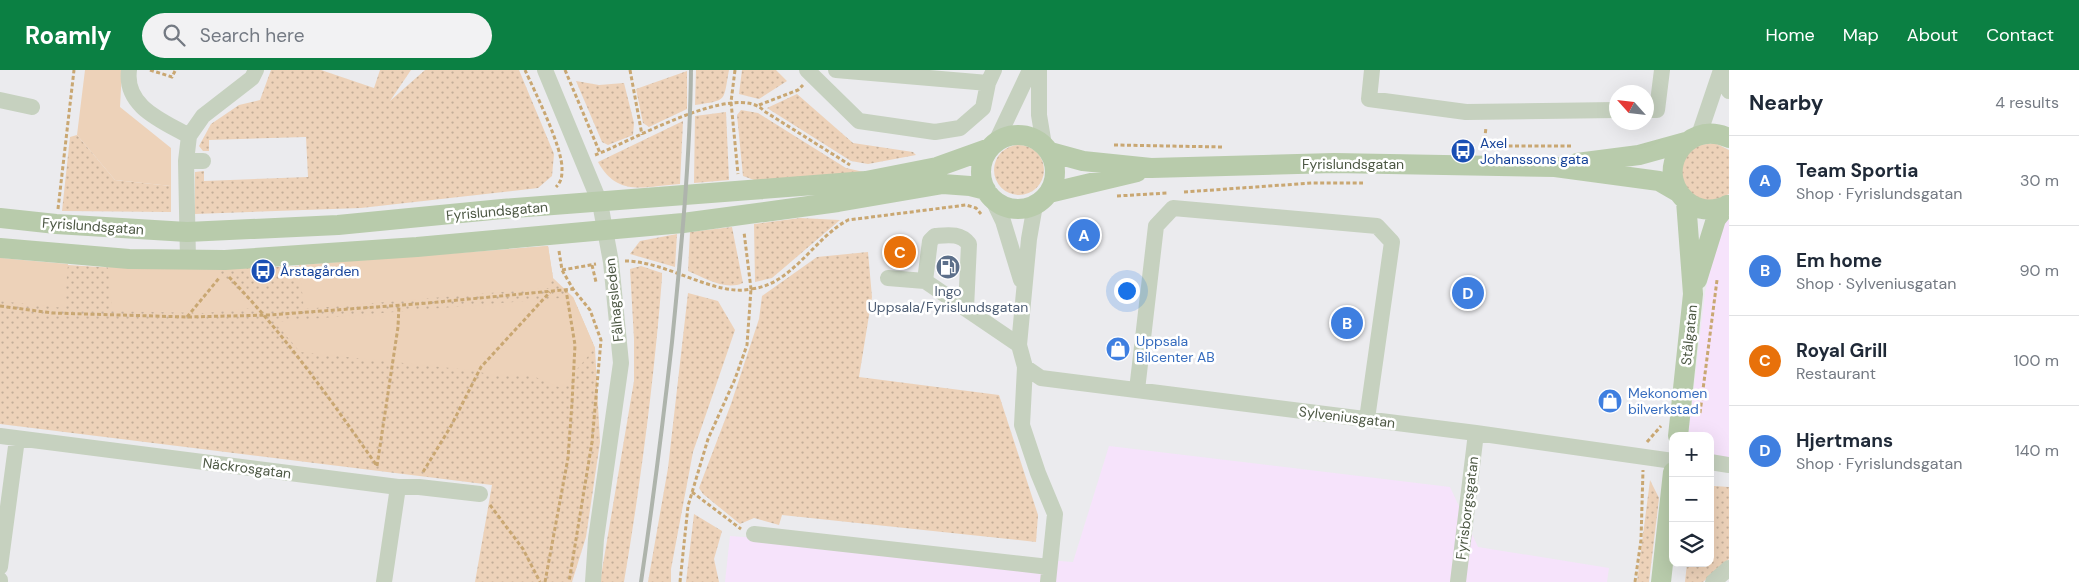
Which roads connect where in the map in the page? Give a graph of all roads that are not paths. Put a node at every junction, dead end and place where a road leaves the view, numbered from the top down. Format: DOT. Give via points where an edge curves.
graph roads {
  1 [pos="129,70"];
  2 [pos="256,70"];
  3 [pos="545,70"];
  4 [pos="836,70"];
  5 [pos="1030,70"];
  6 [pos="1039,70"];
  7 [pos="1372,70"];
  8 [pos="1662,70"];
  9 [pos="1721,70"];
  10 [pos="1726,70"];
  11 [pos="810,73"];
  12 [pos="991,76"];
  13 [pos="1729,91"];
  14 [pos="0,100"];
  15 [pos="32,107"];
  16 [pos="1609,110"];
  17 [pos="1654,110"];
  18 [pos="189,136"];
  19 [pos="1693,138"];
  20 [pos="1729,138"];
  21 [pos="992,146"];
  22 [pos="1047,148"];
  23 [pos="186,161"];
  24 [pos="203,161"];
  25 [pos="1555,167"];
  26 [pos="1152,168"];
  27 [pos="989,194"];
  28 [pos="1682,196"];
  29 [pos="1042,199"];
  30 [pos="600,203"];
  31 [pos="1728,205"];
  32 [pos="0,218"];
  33 [pos="606,231"];
  34 [pos="187,232"];
  35 [pos="0,248"];
  36 [pos="188,260"];
  37 [pos="888,278"];
  38 [pos="925,281"];
  39 [pos="1024,290"];
  40 [pos="1693,294"];
  41 [pos="966,309"];
  42 [pos="1019,345"];
  43 [pos="1025,367"];
  44 [pos="1137,390"];
  45 [pos="1367,419"];
  46 [pos="1670,430"];
  47 [pos="1476,433"];
  48 [pos="0,436"];
  49 [pos="17,439"];
  50 [pos="1669,461"];
  51 [pos="1714,463"];
  52 [pos="1729,465"];
  53 [pos="1672,477"];
  54 [pos="406,487"];
  55 [pos="480,494"];
  56 [pos="754,534"];
  57 [pos="596,539"];
  58 [pos="0,567"];
  59 [pos="1729,568"];
  60 [pos="1048,574"];
  61 [pos="384,582"];
  62 [pos="583,582"];
  63 [pos="593,582"];
  64 [pos="1458,582"];
  65 [pos="1661,582"];
  66 [pos="1713,582"];
  1 -- 18 [label="street" via="128,80 139,104"];
  2 -- 18 [label="street" via="252,78 203,116"];
  3 -- 30 [label="street, Fålhagsleden"];
  4 -- 12 [label="street"];
  5 -- 21 [label="street"];
  6 -- 22 [label="street" via="1039,115"];
  7 -- 16 [label="street" via="1369,99 1466,112"];
  8 -- 17 [label="street" via="1657,110"];
  9 -- 19 [label="street"];
  10 -- 13 [label="street"];
  11 -- 12 [label="street" via="859,122 935,132 960,128 984,108"];
  14 -- 15 [label="street"];
  18 -- 23 [label="street"];
  19 -- 20 [label="main road, Fyrislundsgatan" via="1710,133"];
  19 -- 25 [label="main road, Fyrislundsgatan" via="1639,155"];
  19 -- 28 [label="main road, Stålgatan" via="1679,150 1674,160 1674,182"];
  21 -- 22 [label="main road" via="1004,138 1019,135 1035,139"];
  21 -- 27 [label="main road" via="984,158 982,169"];
  21 -- 30 [label="main road, Fyrislundsgatan" via="938,167 866,181"];
  22 -- 26 [label="main road, Fyrislundsgatan" via="1083,161"];
  22 -- 29 [label="main road" via="1055,173 1054,183"];
  23 -- 24 [label="street"];
  23 -- 34 [label="street"];
  25 -- 26 [label="main road, Fyrislundsgatan" via="1334,163"];
  25 -- 28 [label="main road, Fyrislundsgatan" via="1659,181"];
  26 -- 29 [label="main road, Fyrislundsgatan"];
  27 -- 29 [label="main road" via="1012,208 1024,208"];
  27 -- 33 [label="main road, Fyrislundsgatan" via="970,186 943,184 838,202"];
  27 -- 39 [label="street" via="1003,221"];
  28 -- 31 [label="main road, Fyrislundsgatan" via="1696,207 1706,209"];
  28 -- 40 [label="main road, Stålgatan"];
  29 -- 39 [label="street" via="1029,239"];
  30 -- 33 [label="street, Fålhagsleden"];
  30 -- 34 [label="main road, Fyrislundsgatan" via="338,225"];
  31 -- 40 [label="main road, Stålgatan" via="1716,219"];
  32 -- 34 [label="main road, Fyrislundsgatan"];
  33 -- 36 [label="main road, Fyrislundsgatan" via="407,248"];
  33 -- 57 [label="street, Fålhagsleden" via="621,363"];
  34 -- 36 [label="street"];
  35 -- 36 [label="main road, Fyrislundsgatan" via="129,259"];
  37 -- 38 [label="street"];
  38 -- 41 [label="street"];
  38 -- 41 [label="street" via="930,241 935,236 963,237 969,244"];
  39 -- 42 [label="street"];
  40 -- 46 [label="main road, Stålgatan"];
  41 -- 42 [label="street"];
  42 -- 43 [label="street"];
  43 -- 44 [label="street, Sylveniusgatan" via="1041,378"];
  43 -- 60 [label="street" via="1022,425 1055,514"];
  44 -- 45 [label="street, Sylveniusgatan"];
  44 -- 45 [label="street" via="1156,226 1173,208 1376,226 1392,242"];
  45 -- 47 [label="street, Sylveniusgatan"];
  47 -- 50 [label="street, Sylveniusgatan"];
  47 -- 64 [label="street, Fyrisborgsgatan"];
  48 -- 49 [label="street, Näckrosgatan"];
  49 -- 54 [label="street, Näckrosgatan"];
  49 -- 58 [label="street"];
  51 -- 52 [label="street"];
  53 -- 65 [label="main road"];
  54 -- 55 [label="street, Näckrosgatan"];
  54 -- 61 [label="street"];
  56 -- 60 [label="street"];
  57 -- 62 [label="street, Fålhagsleden"];
  57 -- 63 [label="street, Fålhagsleden"];
  59 -- 66 [label="street"];
}
